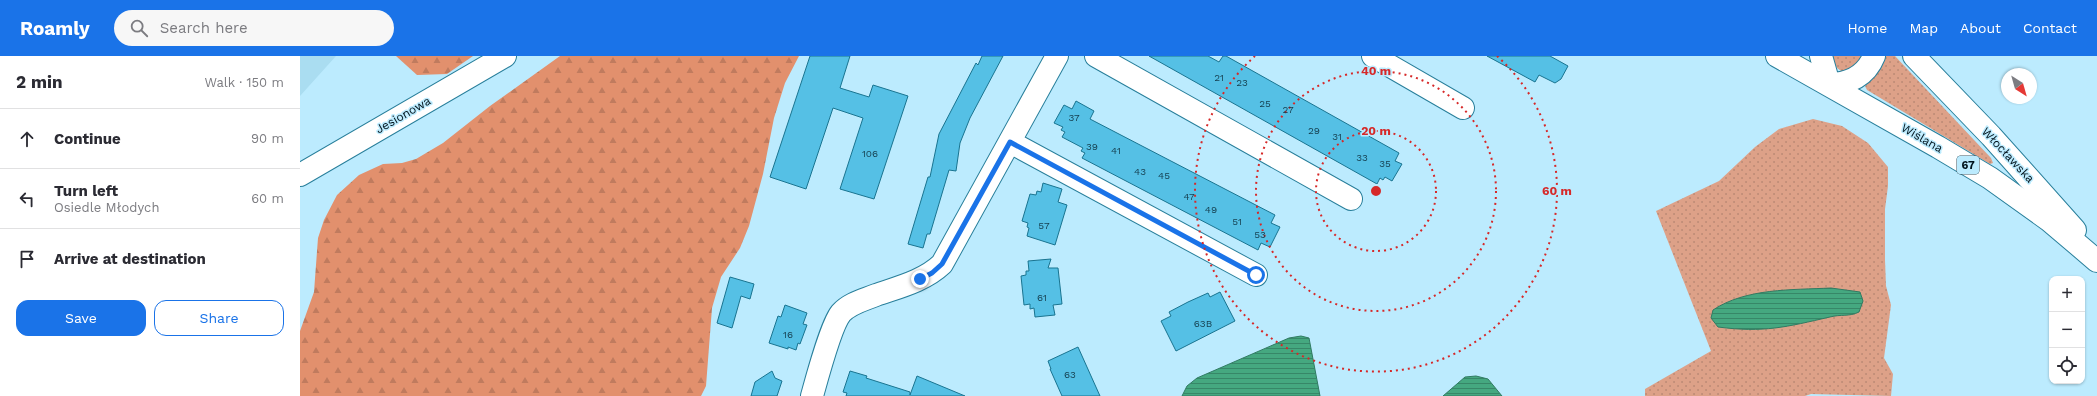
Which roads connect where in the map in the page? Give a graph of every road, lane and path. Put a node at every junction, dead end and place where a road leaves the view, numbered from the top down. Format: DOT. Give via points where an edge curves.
graph roads {
  1 [pos="505,56"];
  2 [pos="1057,56"];
  3 [pos="1096,56"];
  4 [pos="1372,56"];
  5 [pos="1778,56"];
  6 [pos="1821,56"];
  7 [pos="1874,56"];
  8 [pos="1914,56"];
  9 [pos="1829,84"];
  10 [pos="1462,108"];
  11 [pos="1010,142"];
  12 [pos="300,175"];
  13 [pos="1351,199"];
  14 [pos="2097,259"];
  15 [pos="1256,275"];
  16 [pos="812,396"];
  1 -- 12 [label="main road, Jesionowa"];
  2 -- 11 [label="main road"];
  3 -- 13 [label="main road"];
  4 -- 10 [label="main road"];
  5 -- 9 [label="main road, Wiślana / 67"];
  6 -- 9 [label="main road"];
  7 -- 9 [label="main road" via="1871,64 1858,76 1840,84"];
  8 -- 14 [label="main road, Włocławska" via="2063,215"];
  9 -- 14 [label="main road, Wiślana / 67" via="1990,178"];
  11 -- 15 [label="main road"];
  11 -- 16 [label="main road" via="942,264 920,279 859,301 841,313 835,324"];
}
